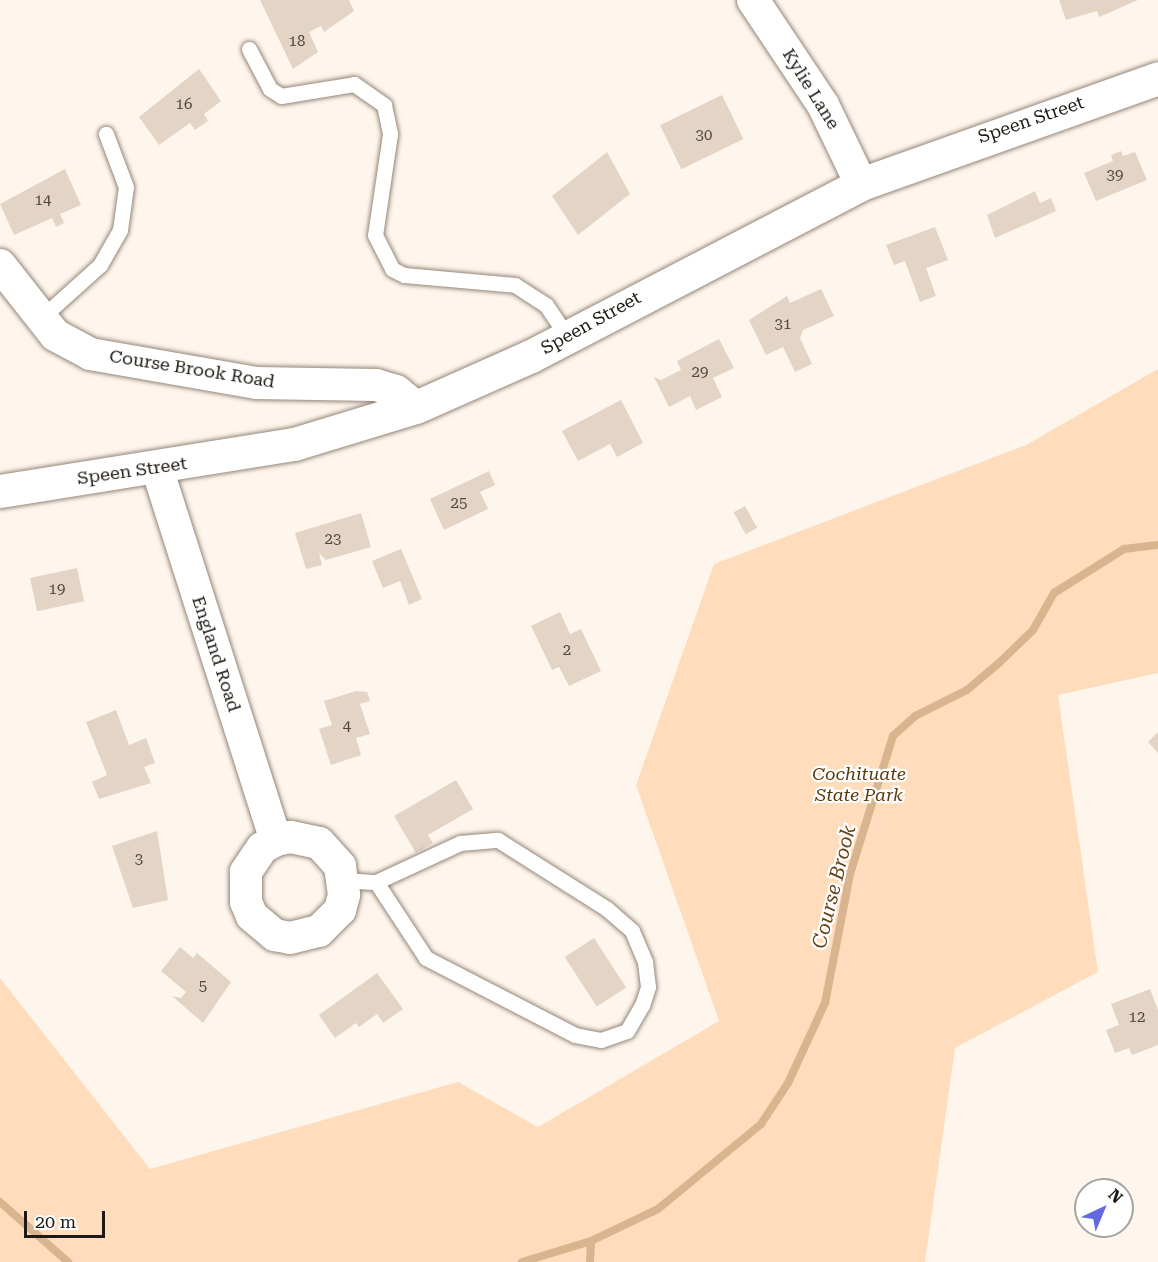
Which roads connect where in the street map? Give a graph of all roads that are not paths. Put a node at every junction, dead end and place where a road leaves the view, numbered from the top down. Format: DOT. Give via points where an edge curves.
graph roads {
  1 [pos="753,0"];
  2 [pos="249,49"];
  3 [pos="1158,78"];
  4 [pos="106,134"];
  5 [pos="861,184"];
  6 [pos="0,265"];
  7 [pos="40,319"];
  8 [pos="567,336"];
  9 [pos="416,407"];
  10 [pos="157,468"];
  11 [pos="0,491"];
  12 [pos="276,840"];
  13 [pos="344,880"];
  14 [pos="376,882"];
  1 -- 5 [label="street, Kylie Lane" via="824,105"];
  2 -- 8 [label="lane" via="270,89 281,96 354,84 384,105 390,134 375,236 392,269 404,275 515,285 546,305"];
  3 -- 5 [label="street, Speen Street"];
  4 -- 7 [label="lane" via="126,187 120,230 100,265"];
  5 -- 8 [label="street, Speen Street"];
  6 -- 7 [label="street, Course Brook Road"];
  7 -- 9 [label="street, Course Brook Road" via="74,348 90,354 256,383 376,385 396,391"];
  8 -- 9 [label="street, Speen Street"];
  9 -- 10 [label="street, Speen Street" via="294,444"];
  10 -- 11 [label="street, Speen Street"];
  10 -- 12 [label="street, England Road"];
  12 -- 13 [label="street" via="290,837 320,843 340,866"];
  12 -- 13 [label="street" via="252,859 243,887 252,916 269,931 290,938 319,932 340,910"];
  13 -- 14 [label="lane"];
  14 -- 14 [label="lane" via="460,843 498,840 608,909 632,931 645,962 648,987 642,1005 627,1031 601,1040 575,1035 426,958"];
}
